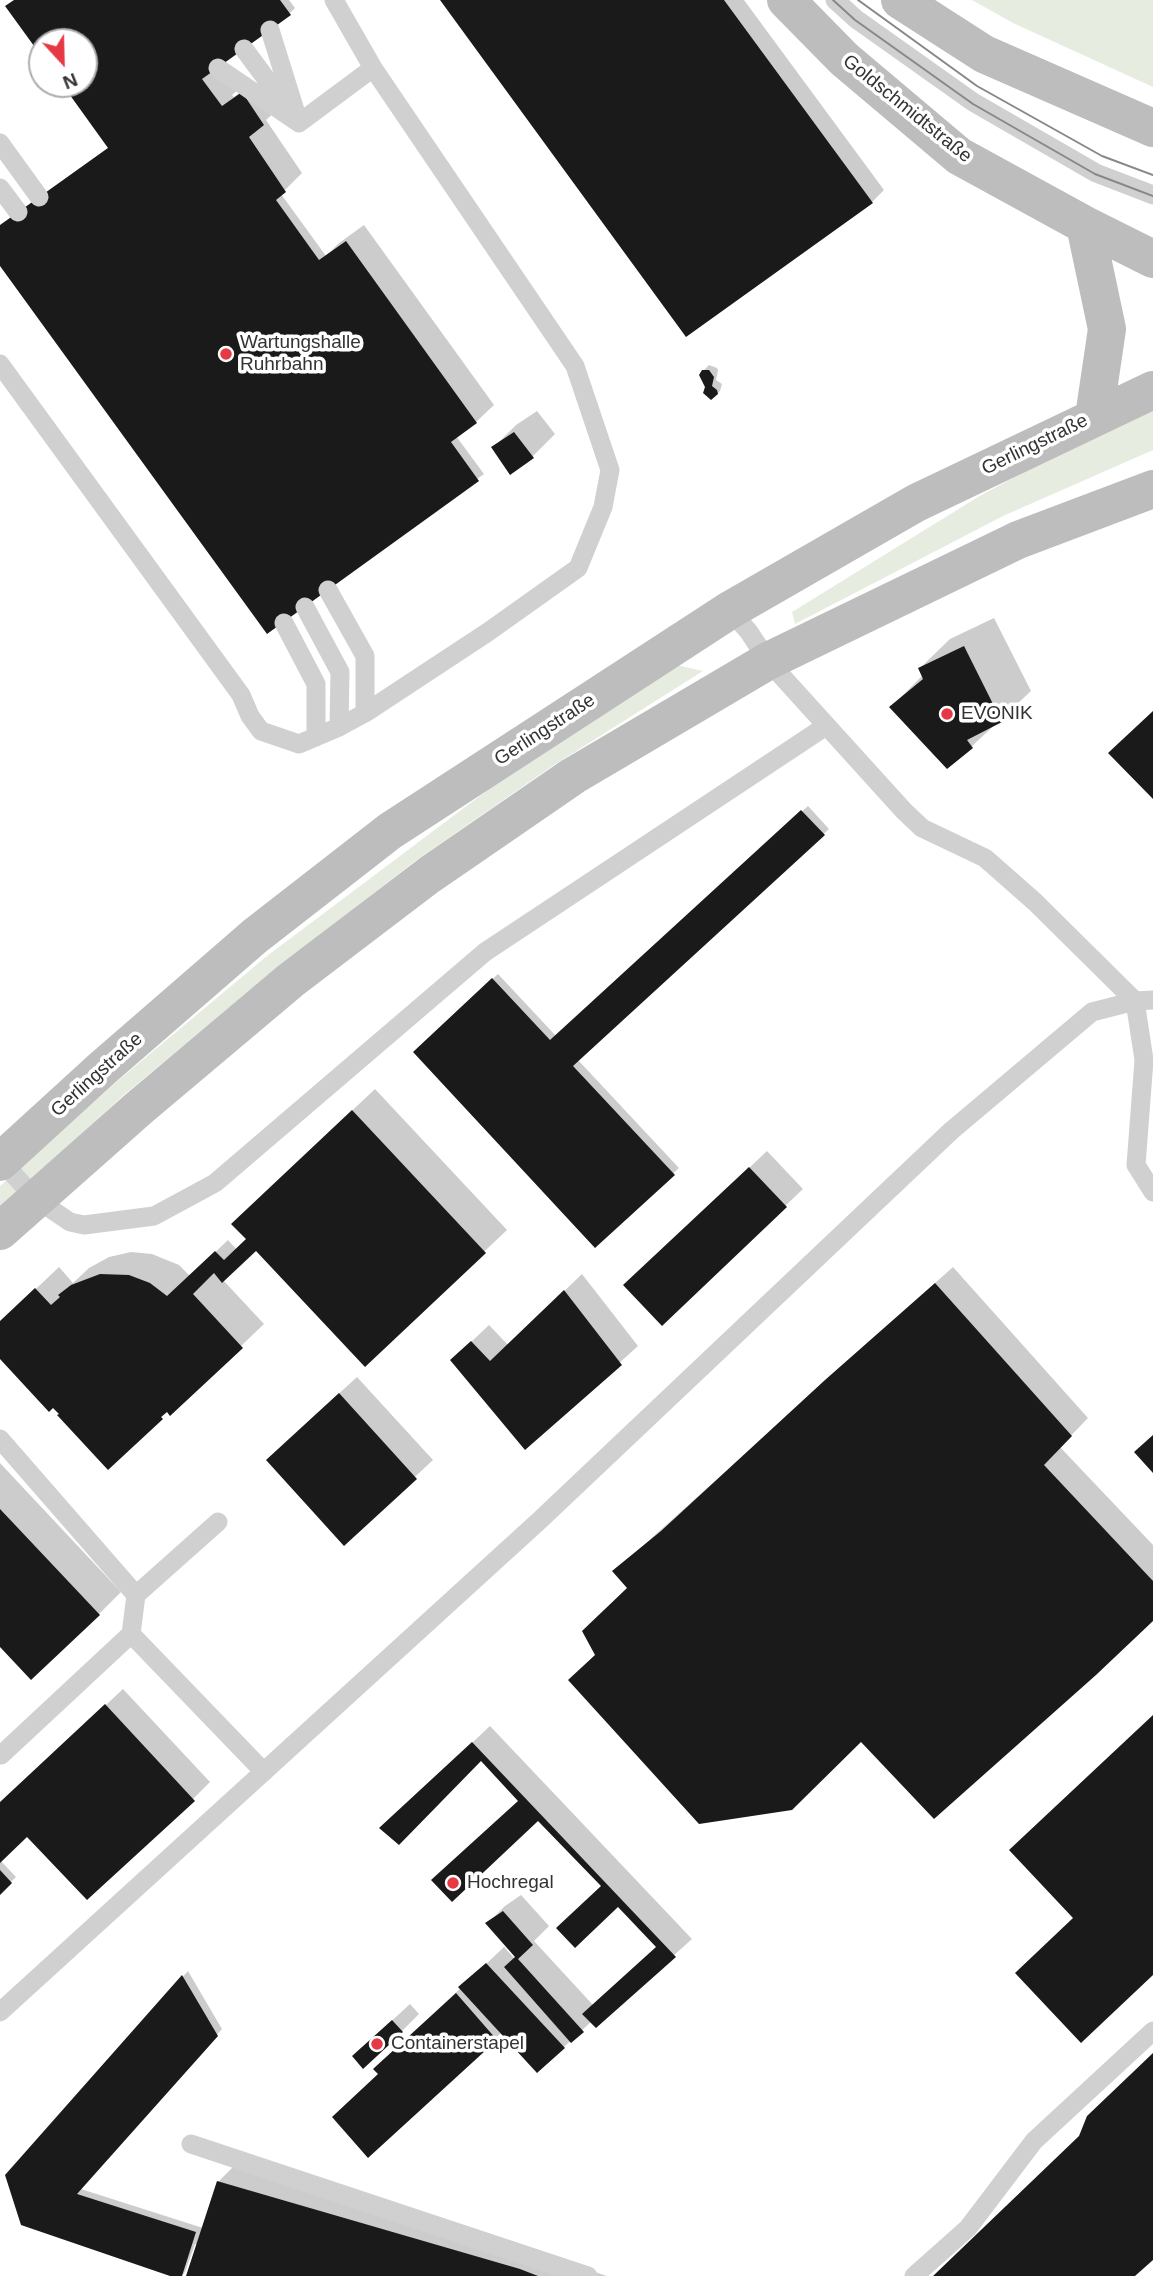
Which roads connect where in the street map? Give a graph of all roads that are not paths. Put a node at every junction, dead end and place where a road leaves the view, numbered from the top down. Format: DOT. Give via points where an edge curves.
graph roads {
  1 [pos="334,0"];
  2 [pos="786,0"];
  3 [pos="835,0"];
  4 [pos="900,0"];
  5 [pos="270,30"];
  6 [pos="244,49"];
  7 [pos="218,68"];
  8 [pos="373,68"];
  9 [pos="299,123"];
  10 [pos="1153,128"];
  11 [pos="0,143"];
  12 [pos="0,188"];
  13 [pos="1153,195"];
  14 [pos="39,197"];
  15 [pos="18,212"];
  16 [pos="1085,225"];
  17 [pos="1153,259"];
  18 [pos="0,365"];
  19 [pos="1153,390"];
  20 [pos="1094,417"];
  21 [pos="1153,489"];
  22 [pos="328,590"];
  23 [pos="305,607"];
  24 [pos="730,610"];
  25 [pos="284,623"];
  26 [pos="768,661"];
  27 [pos="365,713"];
  28 [pos="826,726"];
  29 [pos="339,727"];
  30 [pos="316,737"];
  31 [pos="1144,1001"];
  32 [pos="0,1162"];
  33 [pos="1153,1192"];
  34 [pos="36,1199"];
  35 [pos="0,1231"];
  36 [pos="0,1439"];
  37 [pos="218,1522"];
  38 [pos="136,1595"];
  39 [pos="131,1634"];
  40 [pos="0,1753"];
  41 [pos="264,1772"];
  42 [pos="0,2012"];
  43 [pos="1153,2031"];
  44 [pos="191,2144"];
  45 [pos="588,2276"];
  46 [pos="914,2276"];
  1 -- 8 [label="lane"];
  2 -- 16 [label="main road, Goldschmidtstraße" via="844,59 959,156"];
  3 -- 13 [label="lane" via="973,102 1096,173"];
  4 -- 10 [label="main road" via="984,54"];
  5 -- 9 [label="lane"];
  6 -- 9 [label="lane"];
  7 -- 9 [label="lane"];
  8 -- 9 [label="lane"];
  8 -- 27 [label="lane" via="575,366 610,470 603,508 578,568"];
  11 -- 14 [label="lane"];
  12 -- 15 [label="lane"];
  16 -- 17 [label="main road, Goldschmidtstraße"];
  16 -- 20 [label="main road" via="1107,329"];
  18 -- 30 [label="lane" via="241,695 261,731 299,744"];
  19 -- 20 [label="main road, Gerlingstraße"];
  20 -- 24 [label="main road, Gerlingstraße" via="916,503"];
  21 -- 26 [label="main road" via="1018,540"];
  22 -- 27 [label="lane" via="365,656"];
  23 -- 29 [label="lane" via="340,672"];
  24 -- 26 [label="lane"];
  24 -- 32 [label="main road, Gerlingstraße" via="390,831 255,936"];
  25 -- 30 [label="lane" via="316,684"];
  26 -- 28 [label="lane"];
  26 -- 34 [label="main road" via="573,776 429,875 291,980"];
  27 -- 29 [label="lane"];
  28 -- 31 [label="lane" via="922,828 985,858"];
  28 -- 34 [label="lane" via="485,952 215,1183 154,1216 84,1225 70,1222"];
  29 -- 30 [label="lane"];
  31 -- 33 [label="lane" via="1136,1165"];
  31 -- 41 [label="lane" via="1092,1012 951,1131 540,1520"];
  32 -- 34 [label="lane"];
  34 -- 35 [label="main road"];
  36 -- 38 [label="lane"];
  37 -- 38 [label="lane"];
  38 -- 39 [label="lane"];
  39 -- 40 [label="lane"];
  39 -- 41 [label="lane"];
  41 -- 42 [label="lane"];
  43 -- 46 [label="lane" via="1034,2141 968,2228"];
  44 -- 45 [label="lane"];
}
